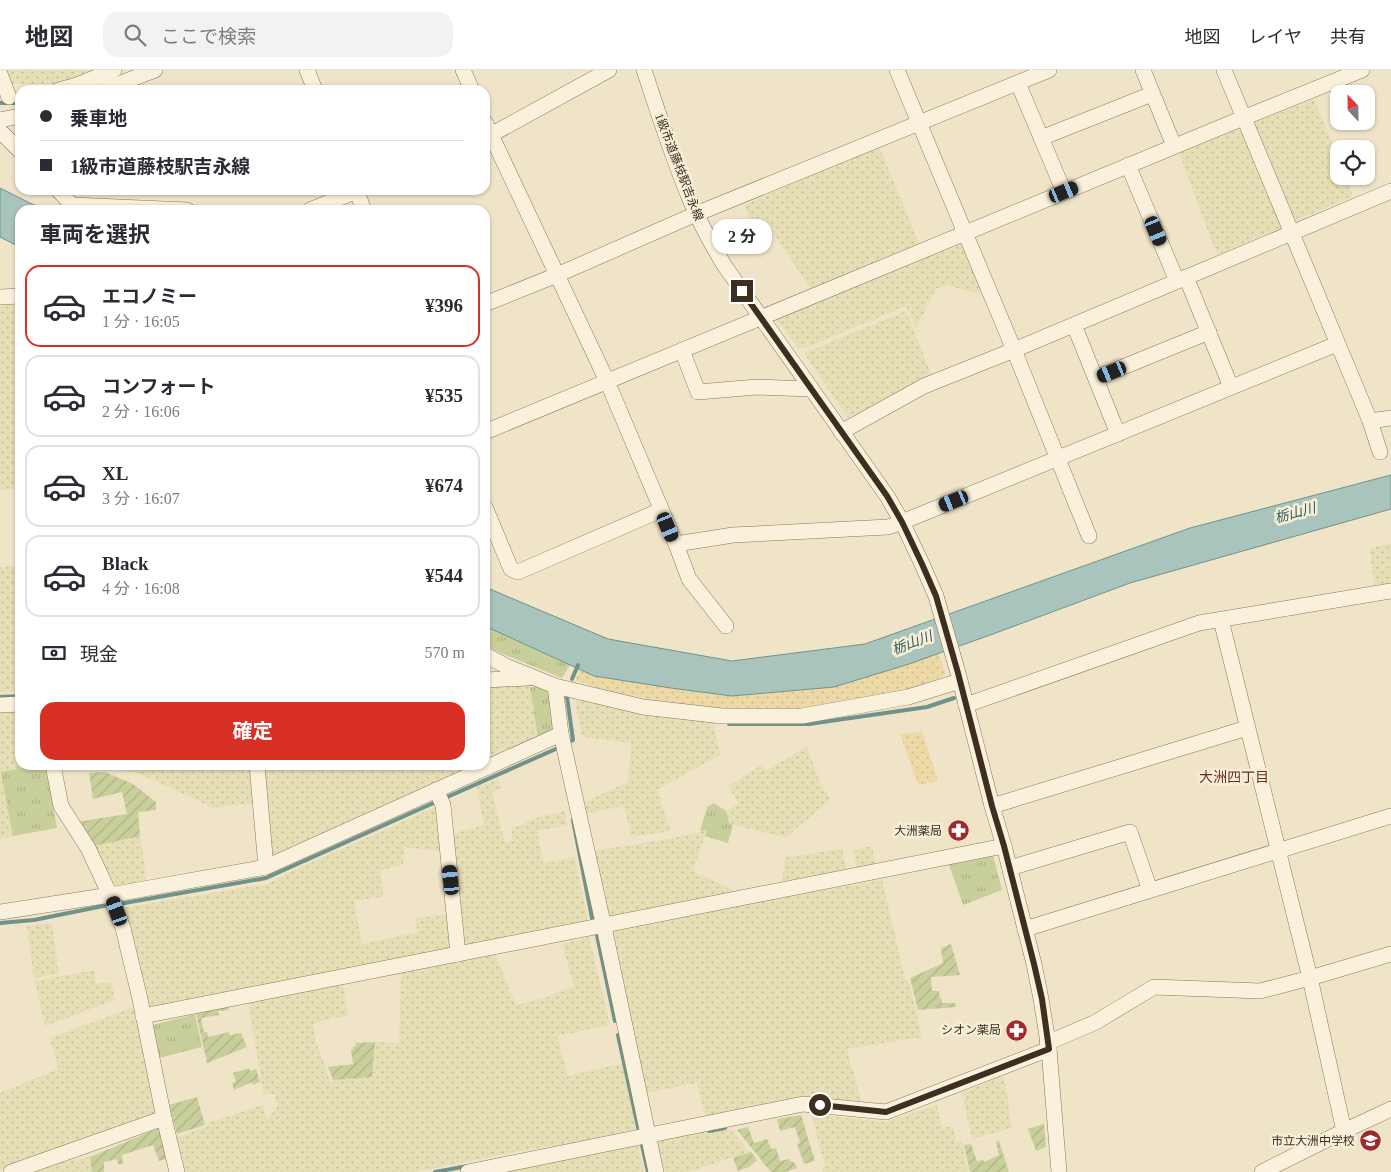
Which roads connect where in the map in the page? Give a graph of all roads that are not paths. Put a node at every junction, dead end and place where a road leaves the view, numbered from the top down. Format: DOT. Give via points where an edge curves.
graph roads {
  1 [pos="114,70"];
  2 [pos="154,70"];
  3 [pos="306,70"];
  4 [pos="463,70"];
  5 [pos="610,70"];
  6 [pos="644,70"];
  7 [pos="897,70"];
  8 [pos="1050,70"];
  9 [pos="1143,70"];
  10 [pos="1224,70"];
  11 [pos="1362,70"];
  12 [pos="0,74"];
  13 [pos="1328,76"];
  14 [pos="1018,83"];
  15 [pos="77,85"];
  16 [pos="116,85"];
  17 [pos="313,85"];
  18 [pos="470,85"];
  19 [pos="1152,94"];
  20 [pos="10,96"];
  21 [pos="15,117"];
  22 [pos="1243,118"];
  23 [pos="0,120"];
  24 [pos="920,124"];
  25 [pos="0,131"];
  26 [pos="490,136"];
  27 [pos="1041,138"];
  28 [pos="490,141"];
  29 [pos="15,145"];
  30 [pos="1174,146"];
  31 [pos="1128,165"];
  32 [pos="1391,191"];
  33 [pos="1064,192"];
  34 [pos="63,195"];
  35 [pos="345,195"];
  36 [pos="72,205"];
  37 [pos="322,205"];
  38 [pos="696,214"];
  39 [pos="965,233"];
  40 [pos="1291,233"];
  41 [pos="558,274"];
  42 [pos="1182,279"];
  43 [pos="15,296"];
  44 [pos="0,297"];
  45 [pos="490,302"];
  46 [pos="761,318"];
  47 [pos="1074,325"];
  48 [pos="1208,332"];
  49 [pos="1337,344"];
  50 [pos="682,350"];
  51 [pos="1014,350"];
  52 [pos="1096,378"];
  53 [pos="608,381"];
  54 [pos="1231,387"];
  55 [pos="811,389"];
  56 [pos="1391,418"];
  57 [pos="1370,421"];
  58 [pos="490,430"];
  59 [pos="842,432"];
  60 [pos="1118,434"];
  61 [pos="1380,452"];
  62 [pos="1058,458"];
  63 [pos="661,510"];
  64 [pos="490,519"];
  65 [pos="902,522"];
  66 [pos="1089,536"];
  67 [pos="676,544"];
  68 [pos="1391,591"];
  69 [pos="1221,620"];
  70 [pos="726,626"];
  71 [pos="490,658"];
  72 [pos="959,677"];
  73 [pos="534,678"];
  74 [pos="490,680"];
  75 [pos="555,686"];
  76 [pos="15,704"];
  77 [pos="0,705"];
  78 [pos="966,705"];
  79 [pos="1247,728"];
  80 [pos="561,734"];
  81 [pos="54,770"];
  82 [pos="257,770"];
  83 [pos="439,796"];
  84 [pos="992,806"];
  85 [pos="1391,816"];
  86 [pos="1004,846"];
  87 [pos="1278,851"];
  88 [pos="266,867"];
  89 [pos="1010,868"];
  90 [pos="1150,890"];
  91 [pos="110,895"];
  92 [pos="0,912"];
  93 [pos="604,927"];
  94 [pos="1025,929"];
  95 [pos="458,954"];
  96 [pos="1391,954"];
  97 [pos="1310,978"];
  98 [pos="144,1016"];
  99 [pos="1048,1046"];
  100 [pos="1391,1109"];
  101 [pos="164,1118"];
  102 [pos="1344,1131"];
  103 [pos="647,1136"];
  104 [pos="11,1172"];
  105 [pos="177,1172"];
  106 [pos="468,1172"];
  107 [pos="656,1172"];
  108 [pos="1059,1172"];
  109 [pos="1262,1172"];
  1 -- 15 [label="street"];
  2 -- 16 [label="street"];
  3 -- 17 [label="street"];
  4 -- 18 [label="street"];
  5 -- 26 [label="street"];
  6 -- 38 [label="street, 1級市道藤枝駅吉永線"];
  7 -- 24 [label="street"];
  8 -- 14 [label="street"];
  9 -- 19 [label="street"];
  10 -- 22 [label="street"];
  11 -- 13 [label="street"];
  12 -- 20 [label="street"];
  13 -- 22 [label="street"];
  14 -- 24 [label="street"];
  14 -- 27 [label="street"];
  19 -- 27 [label="street"];
  19 -- 30 [label="street"];
  21 -- 23 [label="street"];
  22 -- 30 [label="street"];
  22 -- 40 [label="street"];
  24 -- 38 [label="street"];
  24 -- 39 [label="street"];
  25 -- 29 [label="street"];
  27 -- 33 [label="street"];
  28 -- 41 [label="street"];
  30 -- 31 [label="street"];
  31 -- 33 [label="street"];
  31 -- 42 [label="street"];
  32 -- 40 [label="street"];
  33 -- 39 [label="street"];
  34 -- 36 [label="street"];
  35 -- 37 [label="street"];
  38 -- 41 [label="street"];
  38 -- 46 [label="street, 1級市道藤枝駅吉永線" via="724,265"];
  39 -- 46 [label="street"];
  39 -- 51 [label="street"];
  40 -- 42 [label="street"];
  40 -- 49 [label="street"];
  41 -- 45 [label="street"];
  41 -- 53 [label="street"];
  42 -- 47 [label="street"];
  42 -- 48 [label="street"];
  43 -- 44 [label="street"];
  46 -- 50 [label="street"];
  46 -- 55 [label="street, 1級市道藤枝駅吉永線"];
  47 -- 51 [label="street"];
  47 -- 52 [label="street"];
  48 -- 52 [label="street"];
  48 -- 54 [label="street"];
  49 -- 54 [label="street"];
  49 -- 57 [label="street"];
  50 -- 53 [label="street"];
  50 -- 55 [label="street" via="698,392 757,387"];
  51 -- 59 [label="street" via="924,386"];
  51 -- 62 [label="street"];
  52 -- 60 [label="street"];
  53 -- 58 [label="street"];
  53 -- 63 [label="street"];
  54 -- 60 [label="street"];
  55 -- 59 [label="street, 1級市道藤枝駅吉永線"];
  56 -- 57 [label="street"];
  57 -- 61 [label="street"];
  59 -- 65 [label="street, 1級市道藤枝駅吉永線"];
  60 -- 62 [label="street"];
  62 -- 65 [label="street"];
  62 -- 66 [label="street"];
  63 -- 64 [label="street" via="518,572 511,569"];
  63 -- 67 [label="street"];
  65 -- 67 [label="street" via="888,527 733,535"];
  65 -- 72 [label="street, 1級市道藤枝駅吉永線" via="936,596"];
  67 -- 70 [label="street" via="690,579"];
  68 -- 69 [label="street"];
  69 -- 78 [label="street" via="1199,623"];
  69 -- 79 [label="street"];
  71 -- 73 [label="street"];
  72 -- 75 [label="street" via="908,697 802,716 722,716 643,707"];
  72 -- 78 [label="street, 1級市道藤枝駅吉永線"];
  73 -- 74 [label="street"];
  73 -- 75 [label="street"];
  75 -- 80 [label="street"];
  76 -- 77 [label="street"];
  78 -- 84 [label="street, 1級市道藤枝駅吉永線"];
  79 -- 84 [label="street"];
  79 -- 87 [label="street"];
  80 -- 83 [label="street"];
  80 -- 93 [label="street"];
  81 -- 91 [label="street" via="61,806 88,848"];
  82 -- 88 [label="street"];
  83 -- 88 [label="street"];
  83 -- 95 [label="street"];
  84 -- 86 [label="street, 1級市道藤枝駅吉永線"];
  85 -- 87 [label="street"];
  86 -- 89 [label="street, 1級市道藤枝駅吉永線"];
  86 -- 93 [label="street"];
  87 -- 90 [label="street"];
  87 -- 97 [label="street"];
  88 -- 91 [label="street"];
  89 -- 90 [label="street" via="1130,832"];
  89 -- 94 [label="street, 1級市道藤枝駅吉永線"];
  90 -- 94 [label="street"];
  91 -- 92 [label="street"];
  91 -- 98 [label="street" via="123,928"];
  93 -- 95 [label="street"];
  93 -- 103 [label="street"];
  94 -- 99 [label="street, 1級市道藤枝駅吉永線" via="1042,999"];
  95 -- 98 [label="street"];
  96 -- 97 [label="street"];
  97 -- 99 [label="street" via="1260,991 1154,987"];
  97 -- 102 [label="street"];
  98 -- 101 [label="street"];
  99 -- 103 [label="street" via="886,1112 803,1104"];
  99 -- 108 [label="street, 1級市道藤枝駅吉永線"];
  100 -- 102 [label="street"];
  101 -- 104 [label="street"];
  101 -- 105 [label="street"];
  102 -- 109 [label="street"];
  103 -- 106 [label="street"];
  103 -- 107 [label="street"];
}
